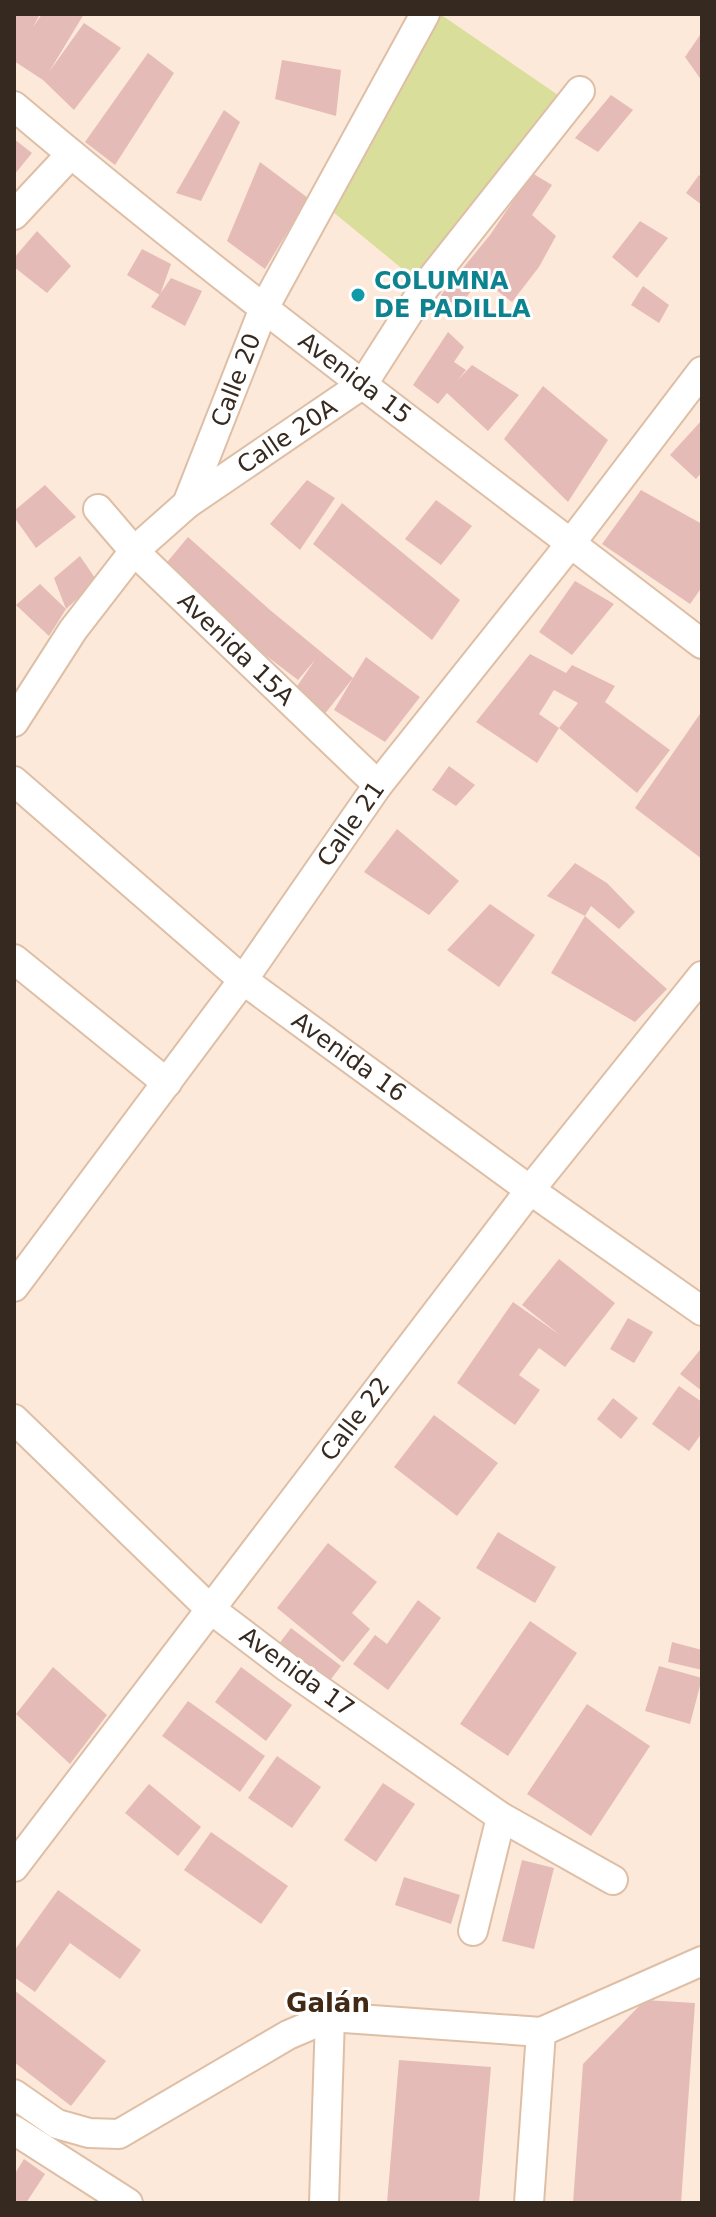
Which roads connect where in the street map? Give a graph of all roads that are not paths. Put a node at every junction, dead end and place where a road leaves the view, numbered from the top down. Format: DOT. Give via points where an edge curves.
graph roads {
  1 [pos="422,15"];
  2 [pos="580,91"];
  3 [pos="14,106"];
  4 [pos="71,154"];
  5 [pos="14,215"];
  6 [pos="264,308"];
  7 [pos="702,371"];
  8 [pos="363,384"];
  9 [pos="187,504"];
  10 [pos="98,509"];
  11 [pos="571,543"];
  12 [pos="134,551"];
  13 [pos="702,644"];
  14 [pos="14,722"];
  15 [pos="14,781"];
  16 [pos="378,785"];
  17 [pos="14,959"];
  18 [pos="702,976"];
  19 [pos="243,980"];
  20 [pos="167,1083"];
  21 [pos="530,1190"];
  22 [pos="14,1287"];
  23 [pos="702,1311"];
  24 [pos="14,1419"];
  25 [pos="209,1608"];
  26 [pos="501,1817"];
  27 [pos="14,1867"];
  28 [pos="613,1880"];
  29 [pos="473,1931"];
  30 [pos="702,1961"];
  31 [pos="330,2017"];
  32 [pos="541,2032"];
  33 [pos="14,2094"];
  34 [pos="14,2130"];
  35 [pos="128,2203"];
  36 [pos="324,2203"];
  37 [pos="529,2203"];
  1 -- 6 [label="street, Calle 20"];
  2 -- 8 [label="street, Calle 20A" via="425,287"];
  3 -- 4 [label="street, Avenida 15"];
  4 -- 5 [label="street"];
  4 -- 6 [label="street, Avenida 15"];
  6 -- 8 [label="street, Avenida 15"];
  6 -- 9 [label="street, Calle 20"];
  7 -- 11 [label="street, Calle 21"];
  8 -- 9 [label="street, Calle 20A"];
  8 -- 11 [label="street, Avenida 15"];
  9 -- 12 [label="street, Calle 20"];
  10 -- 12 [label="street, Avenida 15A"];
  11 -- 13 [label="street, Avenida 15"];
  11 -- 16 [label="street, Calle 21"];
  12 -- 14 [label="street, Calle 20" via="73,630"];
  12 -- 16 [label="street, Avenida 15A"];
  15 -- 19 [label="street, Avenida 16"];
  16 -- 19 [label="street, Calle 21"];
  17 -- 20 [label="street"];
  18 -- 21 [label="street, Calle 22"];
  19 -- 20 [label="street, Calle 21"];
  19 -- 21 [label="street, Avenida 16"];
  20 -- 22 [label="street, Calle 21"];
  21 -- 23 [label="street, Avenida 16"];
  21 -- 25 [label="street, Calle 22"];
  24 -- 25 [label="street, Avenida 17"];
  25 -- 26 [label="street, Avenida 17"];
  25 -- 27 [label="street, Calle 22"];
  26 -- 28 [label="street, Avenida 17"];
  26 -- 29 [label="street"];
  30 -- 32 [label="street"];
  31 -- 32 [label="street"];
  31 -- 33 [label="street" via="288,2035 119,2134 57,2124"];
  31 -- 36 [label="street"];
  32 -- 37 [label="street"];
  34 -- 35 [label="street"];
}
